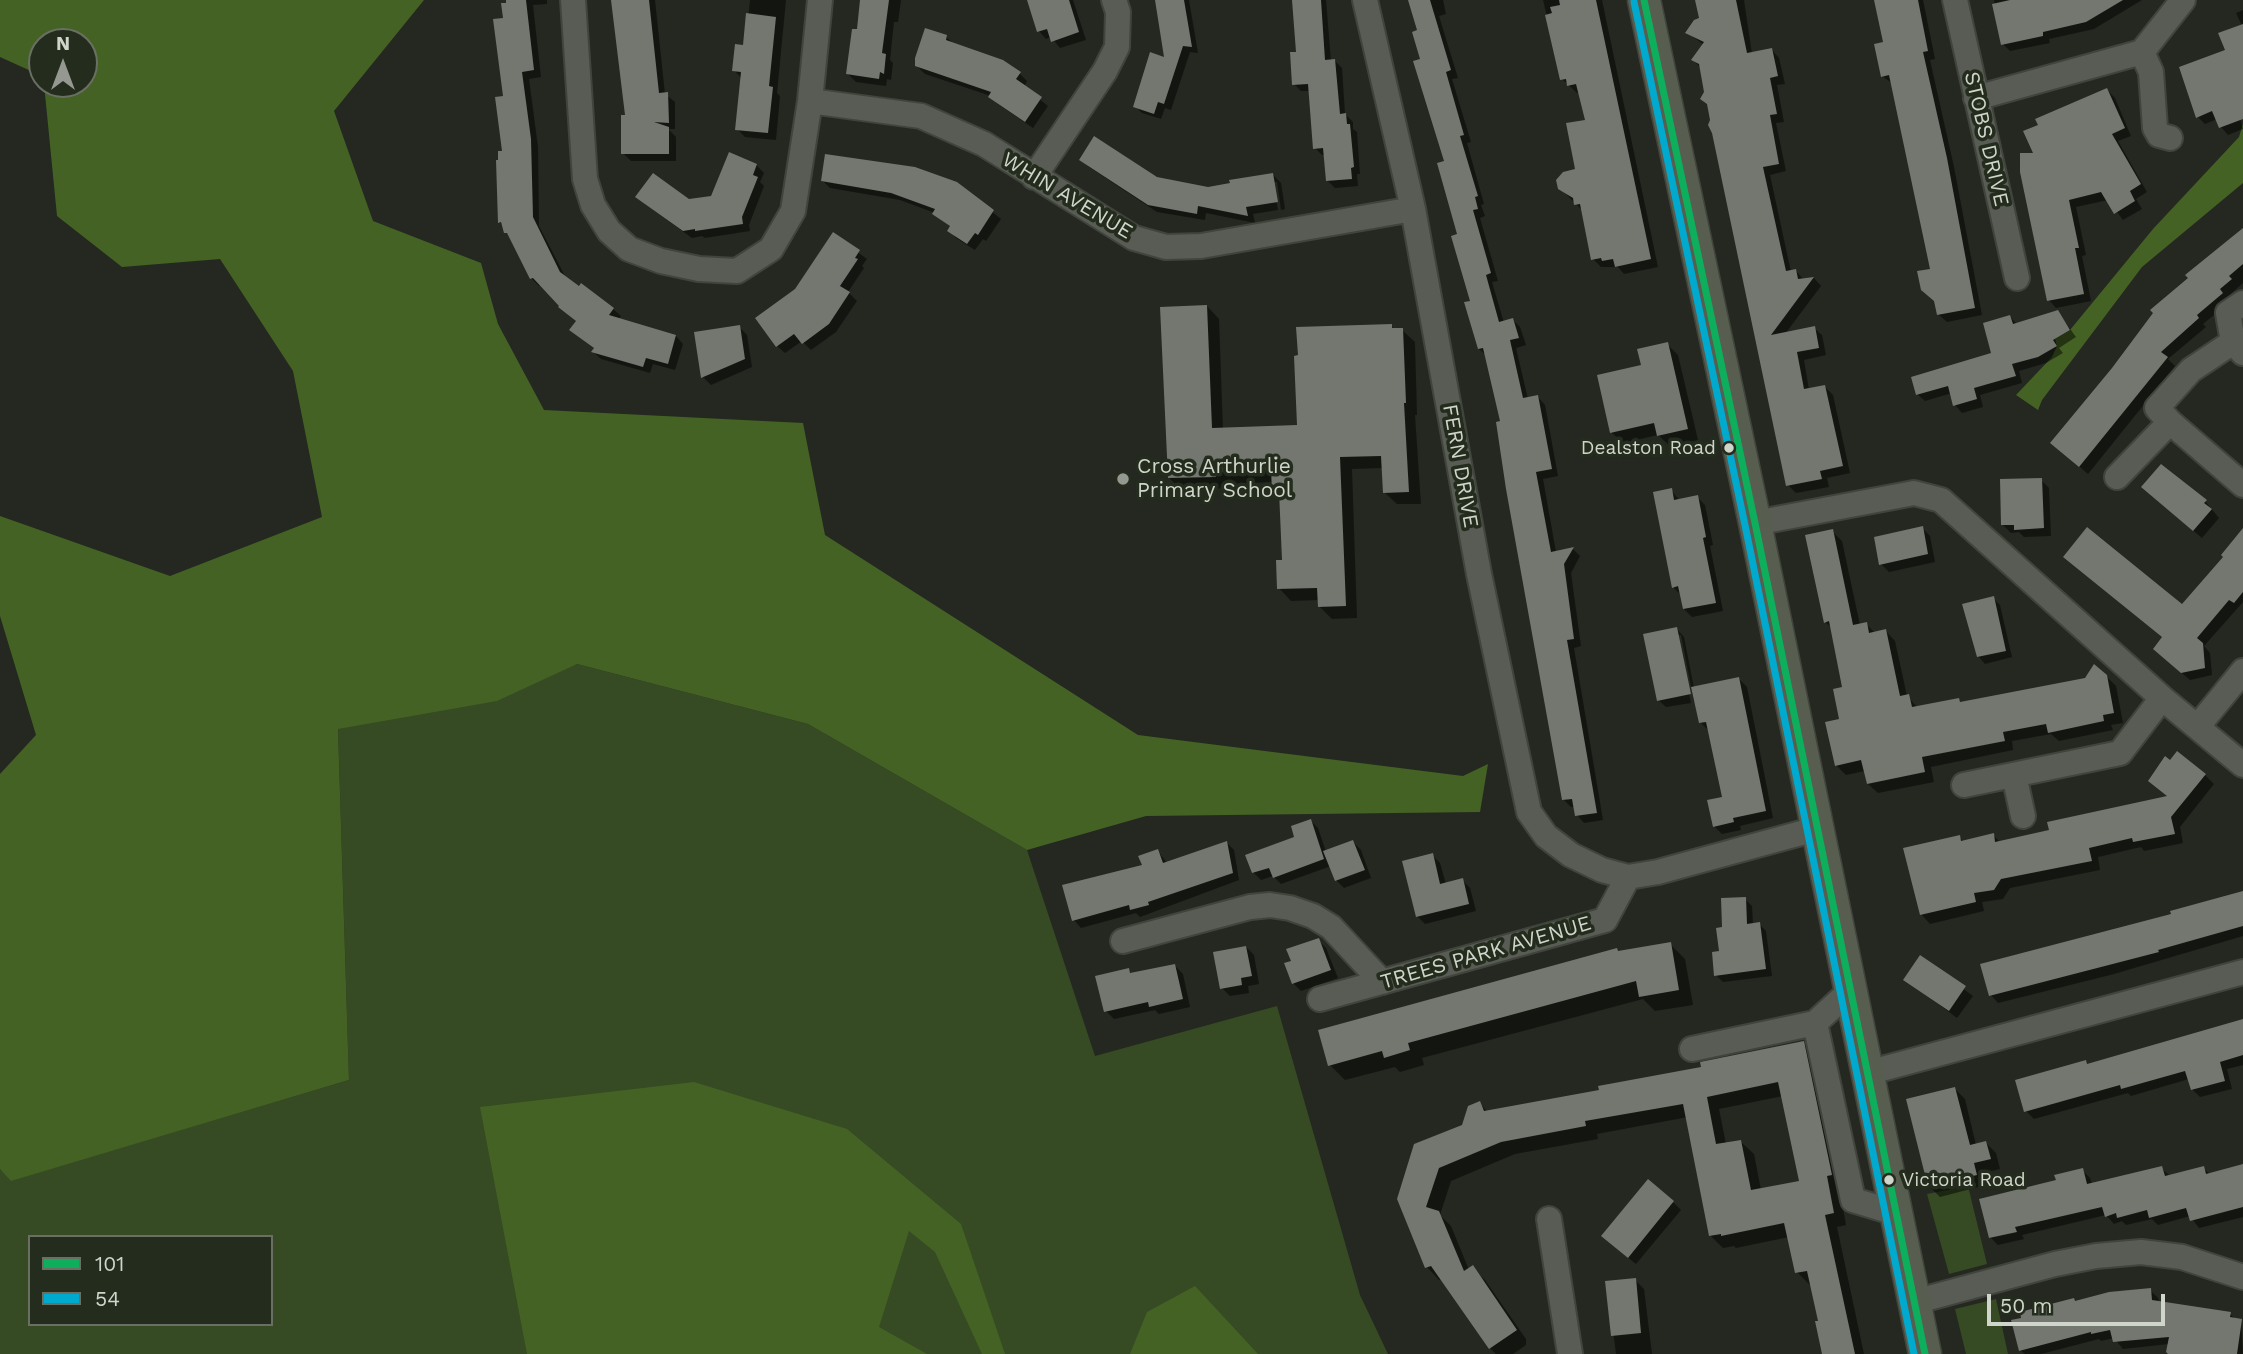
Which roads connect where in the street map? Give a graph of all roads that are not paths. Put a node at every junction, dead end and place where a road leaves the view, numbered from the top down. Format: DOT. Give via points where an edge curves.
graph roads {
  1 [pos="573,0"];
  2 [pos="820,0"];
  3 [pos="1114,0"];
  4 [pos="1365,0"];
  5 [pos="1644,0"];
  6 [pos="1955,0"];
  7 [pos="2183,0"];
  8 [pos="2142,52"];
  9 [pos="1976,98"];
  10 [pos="810,101"];
  11 [pos="2170,138"];
  12 [pos="1034,177"];
  13 [pos="1413,209"];
  14 [pos="2017,278"];
  15 [pos="2243,303"];
  16 [pos="2238,347"];
  17 [pos="2170,422"];
  18 [pos="2117,477"];
  19 [pos="2243,485"];
  20 [pos="1755,523"];
  21 [pos="2243,671"];
  22 [pos="2162,698"];
  23 [pos="2198,726"];
  24 [pos="2243,765"];
  25 [pos="2014,775"];
  26 [pos="1964,785"];
  27 [pos="2023,816"];
  28 [pos="1816,829"];
  29 [pos="1628,877"];
  30 [pos="1123,941"];
  31 [pos="2243,972"];
  32 [pos="1382,982"];
  33 [pos="1851,990"];
  34 [pos="1320,999"];
  35 [pos="1815,1023"];
  36 [pos="1692,1049"];
  37 [pos="1867,1073"];
  38 [pos="1896,1213"];
  39 [pos="1549,1219"];
  40 [pos="2243,1277"];
  41 [pos="1914,1302"];
  42 [pos="1570,1354"];
  43 [pos="1925,1354"];
  1 -- 10 [label="street" via="585,179 593,205 609,231 629,249 699,269 737,271 771,249 793,211"];
  2 -- 10 [label="street"];
  3 -- 12 [label="street" via="1117,47"];
  4 -- 13 [label="street, FERN DRIVE"];
  5 -- 20 [label="main road"];
  6 -- 9 [label="street, STOBS DRIVE"];
  7 -- 8 [label="street"];
  8 -- 9 [label="street"];
  8 -- 11 [label="street" via="2151,72 2155,128 2159,135"];
  9 -- 14 [label="street, STOBS DRIVE"];
  10 -- 12 [label="street, WHIN AVENUE" via="921,116 984,144"];
  12 -- 13 [label="street, WHIN AVENUE" via="1134,238 1166,247 1201,246"];
  13 -- 29 [label="street, FERN DRIVE" via="1479,574 1528,811 1546,836 1571,855"];
  15 -- 16 [label="street" via="2228,313"];
  16 -- 17 [label="street" via="2191,370 2157,408"];
  17 -- 18 [label="street"];
  17 -- 19 [label="street"];
  20 -- 22 [label="street" via="1914,492 1941,500"];
  20 -- 28 [label="main road"];
  21 -- 23 [label="street"];
  22 -- 23 [label="street"];
  22 -- 25 [label="street" via="2120,752"];
  23 -- 24 [label="street"];
  25 -- 26 [label="street"];
  25 -- 27 [label="street"];
  28 -- 29 [label="street"];
  28 -- 33 [label="main road"];
  29 -- 32 [label="street, TREES PARK AVENUE" via="1605,920"];
  30 -- 32 [label="street" via="1250,907 1290,908 1331,927"];
  31 -- 37 [label="street"];
  32 -- 34 [label="street, TREES PARK AVENUE"];
  33 -- 35 [label="street"];
  33 -- 37 [label="main road"];
  35 -- 36 [label="street"];
  35 -- 38 [label="street" via="1853,1200"];
  37 -- 38 [label="main road"];
  38 -- 41 [label="main road"];
  39 -- 42 [label="street"];
  40 -- 41 [label="street" via="2182,1257 2141,1252 2056,1264"];
  41 -- 43 [label="main road"];
}
